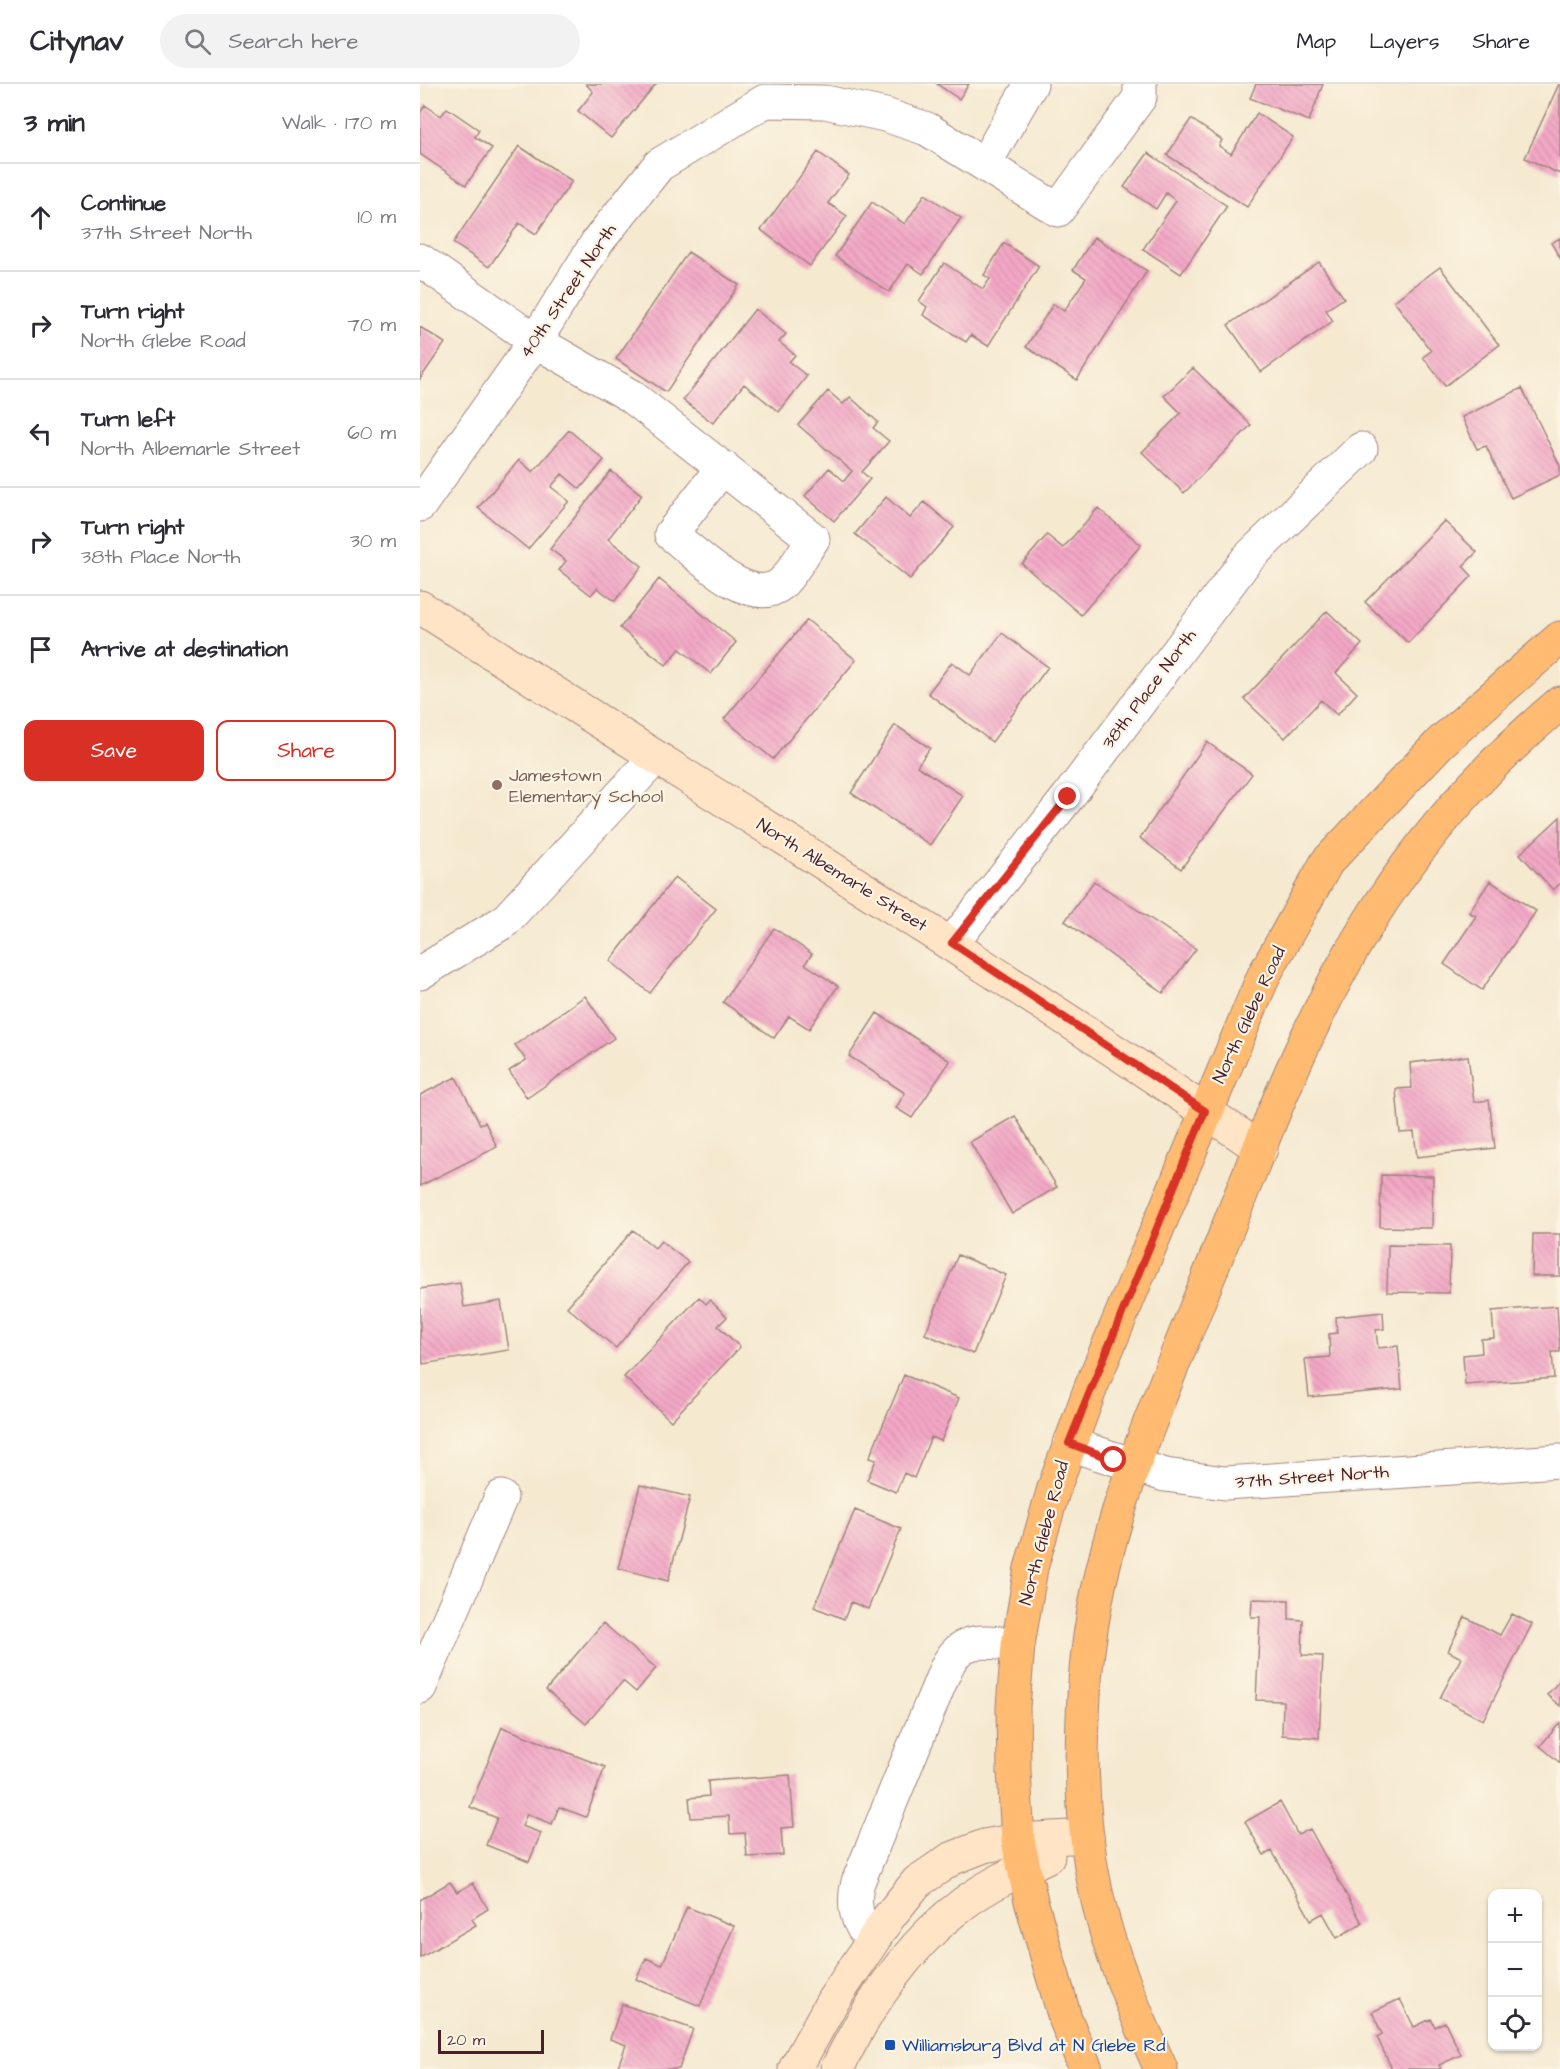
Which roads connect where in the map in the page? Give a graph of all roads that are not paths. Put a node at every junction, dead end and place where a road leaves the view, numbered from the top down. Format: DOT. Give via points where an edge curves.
graph roads {
  1 [pos="1031,84"];
  2 [pos="1140,84"];
  3 [pos="763,93"];
  4 [pos="985,163"];
  5 [pos="420,260"];
  6 [pos="535,341"];
  7 [pos="1361,448"];
  8 [pos="723,467"];
  9 [pos="420,505"];
  10 [pos="420,607"];
  11 [pos="1560,638"];
  12 [pos="1560,704"];
  13 [pos="655,758"];
  14 [pos="952,943"];
  15 [pos="420,973"];
  16 [pos="1205,1111"];
  17 [pos="1261,1149"];
  18 [pos="1069,1443"];
  19 [pos="1558,1464"];
  20 [pos="1134,1467"];
  21 [pos="501,1497"];
  22 [pos="1018,1645"];
  23 [pos="420,1687"];
  24 [pos="1087,1836"];
  25 [pos="1021,1854"];
  26 [pos="873,1940"];
  27 [pos="795,2069"];
  28 [pos="837,2069"];
  29 [pos="1086,2069"];
  30 [pos="1161,2069"];
  1 -- 4 [label="street"];
  2 -- 4 [label="street, 40th Street North" via="1140,97 1058,210"];
  3 -- 4 [label="street, 40th Street North" via="885,115 927,129"];
  3 -- 6 [label="street, 40th Street North" via="659,165 598,241"];
  5 -- 6 [label="street"];
  6 -- 8 [label="street" via="631,396"];
  6 -- 9 [label="street, 40th Street North"];
  7 -- 14 [label="street, 38th Place North" via="1248,558"];
  10 -- 13 [label="street, North Albemarle Street"];
  11 -- 16 [label="main road, North Glebe Road" via="1441,742 1327,862 1264,975"];
  12 -- 17 [label="main road" via="1486,772 1442,822 1366,926 1312,1029"];
  13 -- 14 [label="street, North Albemarle Street"];
  13 -- 15 [label="street" via="505,921"];
  14 -- 16 [label="street, North Albemarle Street"];
  16 -- 17 [label="street, North Albemarle Street"];
  16 -- 18 [label="main road, North Glebe Road"];
  17 -- 20 [label="main road"];
  18 -- 20 [label="street, 37th Street North"];
  18 -- 22 [label="main road, North Glebe Road" via="1031,1568"];
  19 -- 20 [label="street, 37th Street North" via="1226,1483"];
  20 -- 24 [label="main road" via="1102,1563 1089,1643 1083,1729"];
  21 -- 23 [label="street"];
  22 -- 25 [label="main road, North Glebe Road" via="1013,1707"];
  22 -- 26 [label="street" via="963,1645 946,1668 858,1882 858,1921"];
  24 -- 25 [label="street"];
  24 -- 30 [label="main road" via="1102,1916 1127,1990"];
  25 -- 26 [label="street" via="984,1846 937,1868 903,1897"];
  25 -- 28 [label="street" via="962,1904 907,1959 872,2006"];
  25 -- 29 [label="main road, North Glebe Road" via="1052,1977"];
  26 -- 27 [label="street" via="816,2028"];
}
